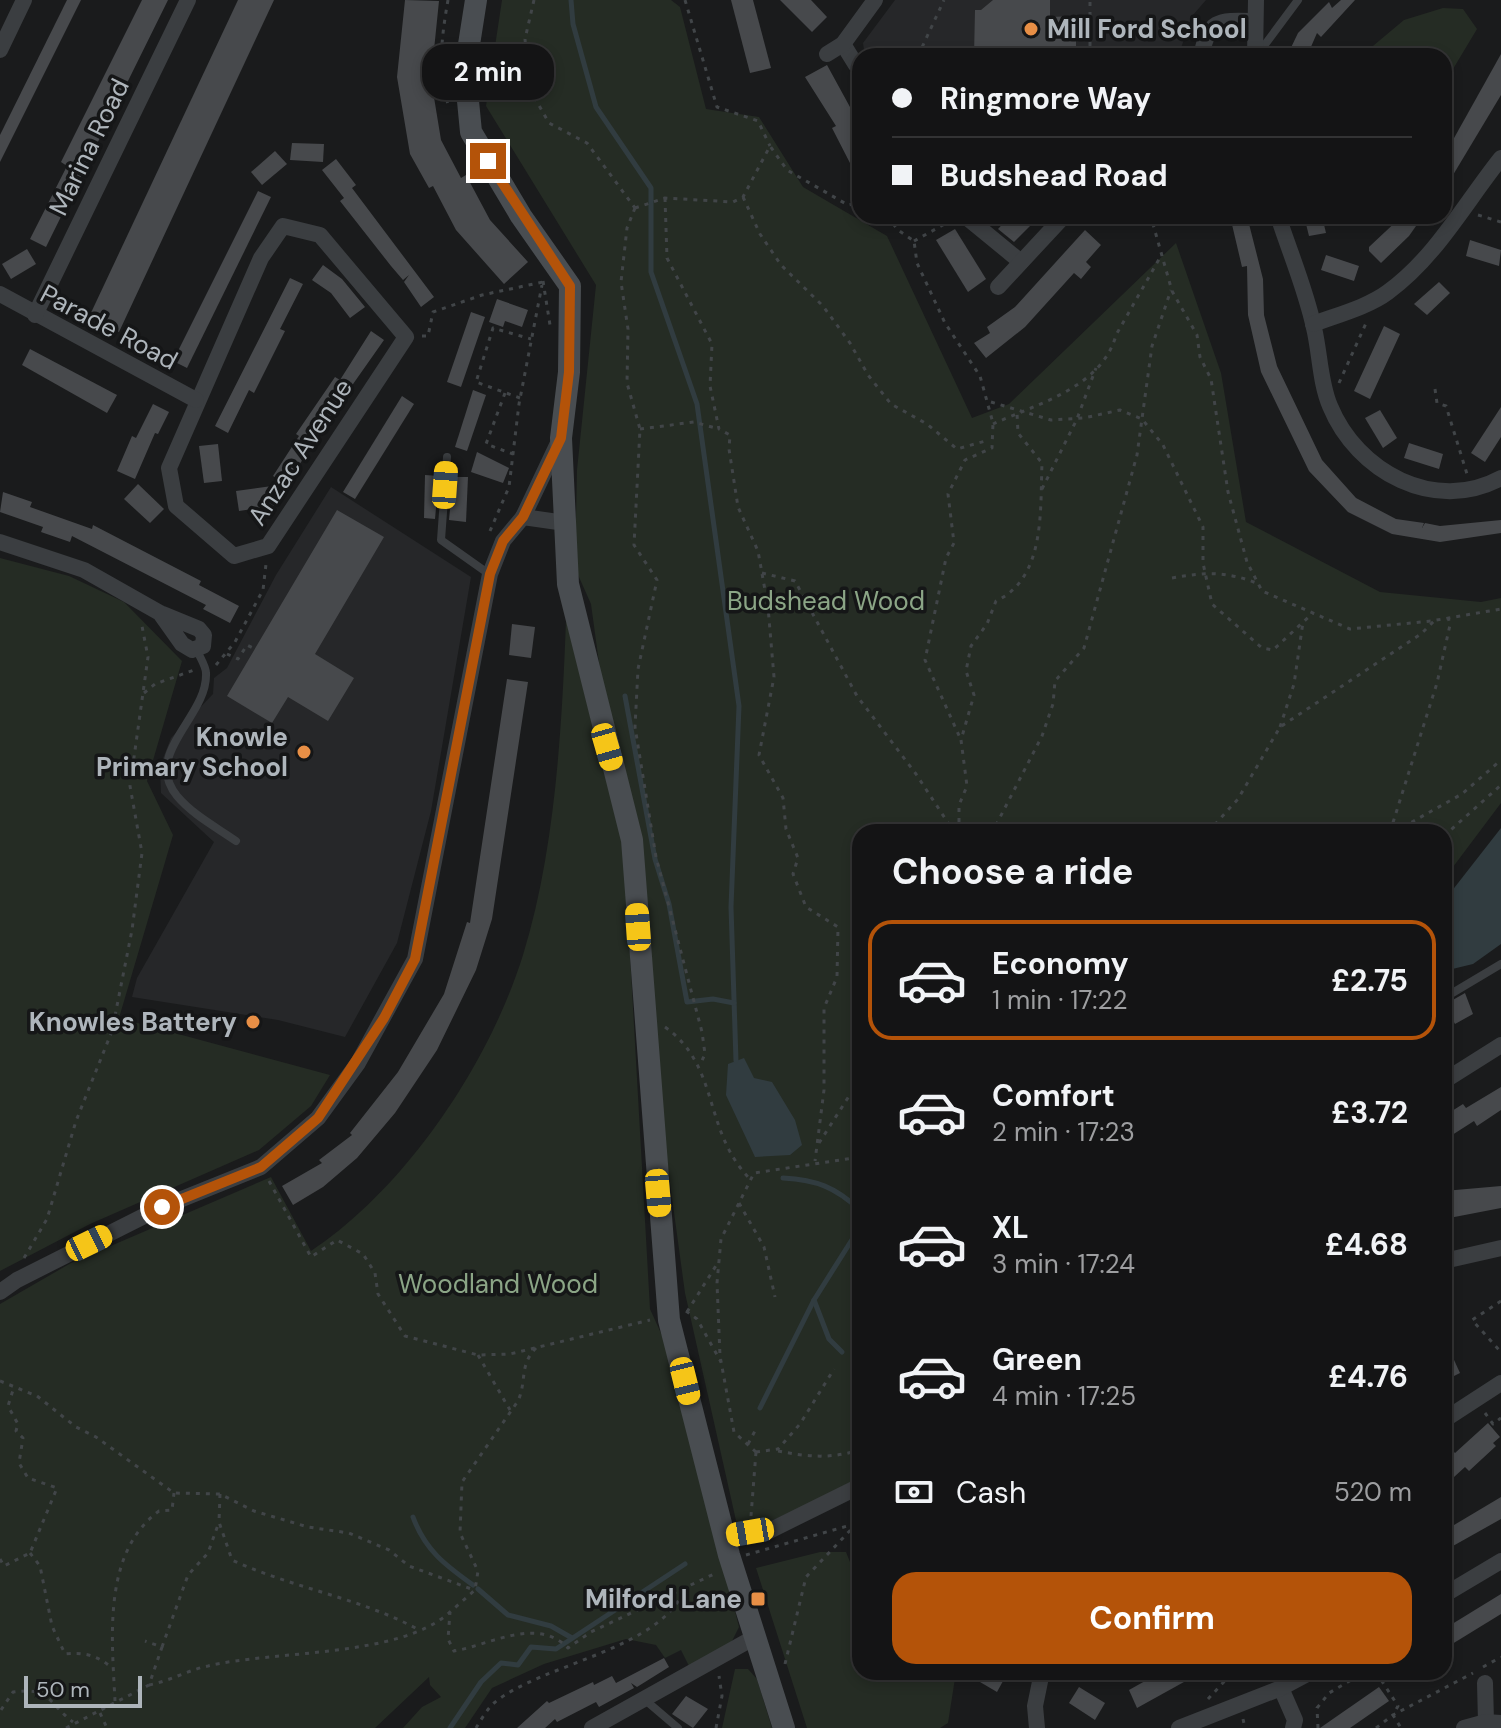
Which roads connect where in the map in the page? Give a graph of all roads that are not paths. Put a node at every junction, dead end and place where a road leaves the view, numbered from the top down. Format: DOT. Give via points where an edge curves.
graph roads {
  1 [pos="24,0"];
  2 [pos="188,0"];
  3 [pos="476,0"];
  4 [pos="875,0"];
  5 [pos="1256,0"];
  6 [pos="1298,0"];
  7 [pos="1254,21"];
  8 [pos="843,44"];
  9 [pos="1203,48"];
  10 [pos="1256,48"];
  11 [pos="1262,48"];
  12 [pos="0,50"];
  13 [pos="827,54"];
  14 [pos="852,59"];
  15 [pos="1501,158"];
  16 [pos="1452,222"];
  17 [pos="975,224"];
  18 [pos="1057,224"];
  19 [pos="1281,224"];
  20 [pos="1451,224"];
  21 [pos="1021,262"];
  22 [pos="998,287"];
  23 [pos="0,294"];
  24 [pos="35,315"];
  25 [pos="1313,324"];
  26 [pos="196,400"];
  27 [pos="561,438"];
  28 [pos="447,457"];
  29 [pos="1501,478"];
  30 [pos="523,517"];
  31 [pos="565,523"];
  32 [pos="0,542"];
  33 [pos="485,571"];
  34 [pos="197,650"];
  35 [pos="236,841"];
  36 [pos="1501,964"];
  37 [pos="1452,993"];
  38 [pos="1501,1045"];
  39 [pos="1452,1076"];
  40 [pos="1501,1248"];
  41 [pos="1452,1259"];
  42 [pos="0,1292"];
  43 [pos="1501,1383"];
  44 [pos="1452,1415"];
  45 [pos="852,1490"];
  46 [pos="729,1553"];
  47 [pos="1501,1561"];
  48 [pos="1452,1590"];
  49 [pos="755,1637"];
  50 [pos="1040,1680"];
  51 [pos="1296,1680"];
  52 [pos="1485,1683"];
  53 [pos="1281,1688"];
  54 [pos="643,1699"];
  55 [pos="1493,1722"];
  56 [pos="592,1728"];
  57 [pos="678,1728"];
  58 [pos="784,1728"];
  59 [pos="1037,1728"];
  60 [pos="1179,1728"];
  61 [pos="1293,1728"];
  62 [pos="1464,1728"];
  1 -- 12 [label="street"];
  2 -- 24 [label="street, Marina Road"];
  3 -- 27 [label="street" via="465,70 471,132 570,286 569,372"];
  4 -- 8 [label="street"];
  5 -- 7 [label="street"];
  6 -- 11 [label="lane"];
  7 -- 9 [label="street" via="1214,24"];
  7 -- 10 [label="street"];
  8 -- 13 [label="street"];
  8 -- 14 [label="street"];
  15 -- 16 [label="street"];
  17 -- 21 [label="street"];
  18 -- 21 [label="street"];
  19 -- 25 [label="street"];
  20 -- 25 [label="street" via="1417,266 1386,293"];
  21 -- 22 [label="street"];
  23 -- 24 [label="street, Parade Road"];
  24 -- 26 [label="street, Parade Road"];
  25 -- 29 [label="street" via="1329,405 1370,463 1427,490 1472,489"];
  26 -- 26 [label="street, Anzac Avenue" via="169,468 176,506 234,556 268,546 406,337 320,235 283,226 261,258"];
  27 -- 30 [label="street"];
  27 -- 31 [label="street"];
  28 -- 33 [label="lane" via="441,540"];
  30 -- 31 [label="street"];
  30 -- 33 [label="street"];
  31 -- 46 [label="street" via="568,584 632,840 644,1014 678,1313"];
  32 -- 34 [label="street" via="84,570 137,598 160,613 182,644"];
  33 -- 42 [label="street" via="415,959 358,1063 318,1118 261,1167 162,1207"];
  34 -- 35 [label="lane" via="206,672 199,699 170,750 165,776 191,811"];
  36 -- 37 [label="lane"];
  38 -- 39 [label="street"];
  40 -- 41 [label="street"];
  43 -- 44 [label="street"];
  45 -- 46 [label="street" via="769,1531 750,1532"];
  46 -- 49 [label="street"];
  47 -- 48 [label="street"];
  49 -- 54 [label="street"];
  49 -- 58 [label="street"];
  50 -- 59 [label="street"];
  51 -- 53 [label="street"];
  52 -- 55 [label="street"];
  53 -- 60 [label="street"];
  53 -- 61 [label="street" via="1295,1720"];
  54 -- 56 [label="street"];
  54 -- 57 [label="lane"];
  55 -- 62 [label="street"];
}
